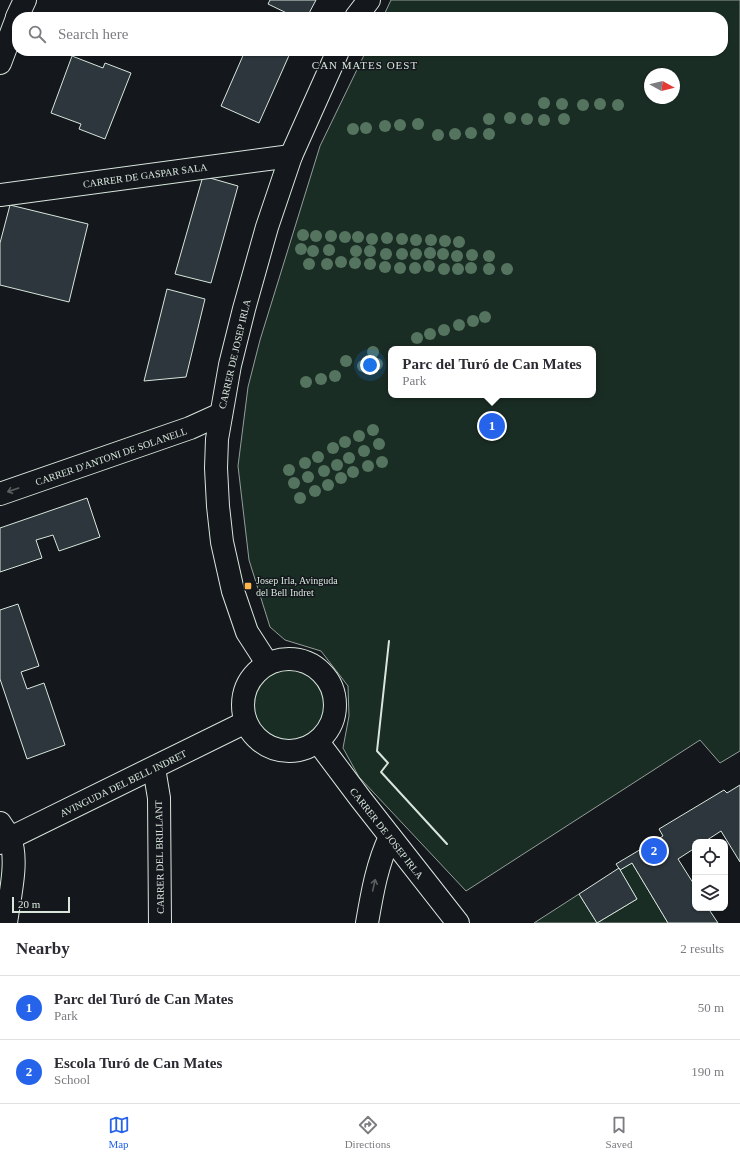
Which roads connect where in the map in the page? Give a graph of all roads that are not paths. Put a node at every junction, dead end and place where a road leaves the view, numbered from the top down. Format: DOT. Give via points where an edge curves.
graph roads {
  1 [pos="25,0"];
  2 [pos="369,0"];
  3 [pos="19,12"];
  4 [pos="360,12"];
  5 [pos="12,31"];
  6 [pos="336,56"];
  7 [pos="0,63"];
  8 [pos="291,156"];
  9 [pos="0,195"];
  10 [pos="221,414"];
  11 [pos="0,494"];
  12 [pos="267,663"];
  13 [pos="246,722"];
  14 [pos="318,742"];
  15 [pos="154,768"];
  16 [pos="3,835"];
  17 [pos="390,837"];
  18 [pos="6,923"];
  19 [pos="160,923"];
  20 [pos="367,923"];
  21 [pos="458,923"];
  1 -- 3 [label="street"];
  2 -- 4 [label="street"];
  5 -- 7 [label="street"];
  6 -- 8 [label="street, CARRER DE JOSEP IRLA"];
  8 -- 9 [label="street, CARRER DE GASPAR SALA"];
  8 -- 10 [label="street, CARRER DE JOSEP IRLA" via="267,227 244,309"];
  10 -- 11 [label="street, CARRER D'ANTONI DE SOLANELL, one-way" via="190,428"];
  10 -- 12 [label="street, CARRER DE JOSEP IRLA" via="216,468 222,542 233,591 248,632"];
  12 -- 13 [label="street" via="256,671 243,694 242,706"];
  12 -- 14 [label="street" via="285,658 302,660 325,674 335,697 336,710 331,725"];
  13 -- 14 [label="street" via="260,742 283,751 303,750"];
  13 -- 15 [label="street, AVINGUDA DEL BELL INDRET"];
  14 -- 17 [label="street, CARRER DE JOSEP IRLA"];
  15 -- 16 [label="street, AVINGUDA DEL BELL INDRET"];
  15 -- 19 [label="street, CARRER DEL BRILLANT" via="159,798"];
  16 -- 18 [label="street" via="14,857"];
  20 -- 17 [label="street, one-way" via="374,884"];
  17 -- 21 [label="street, CARRER DE JOSEP IRLA"];
}
